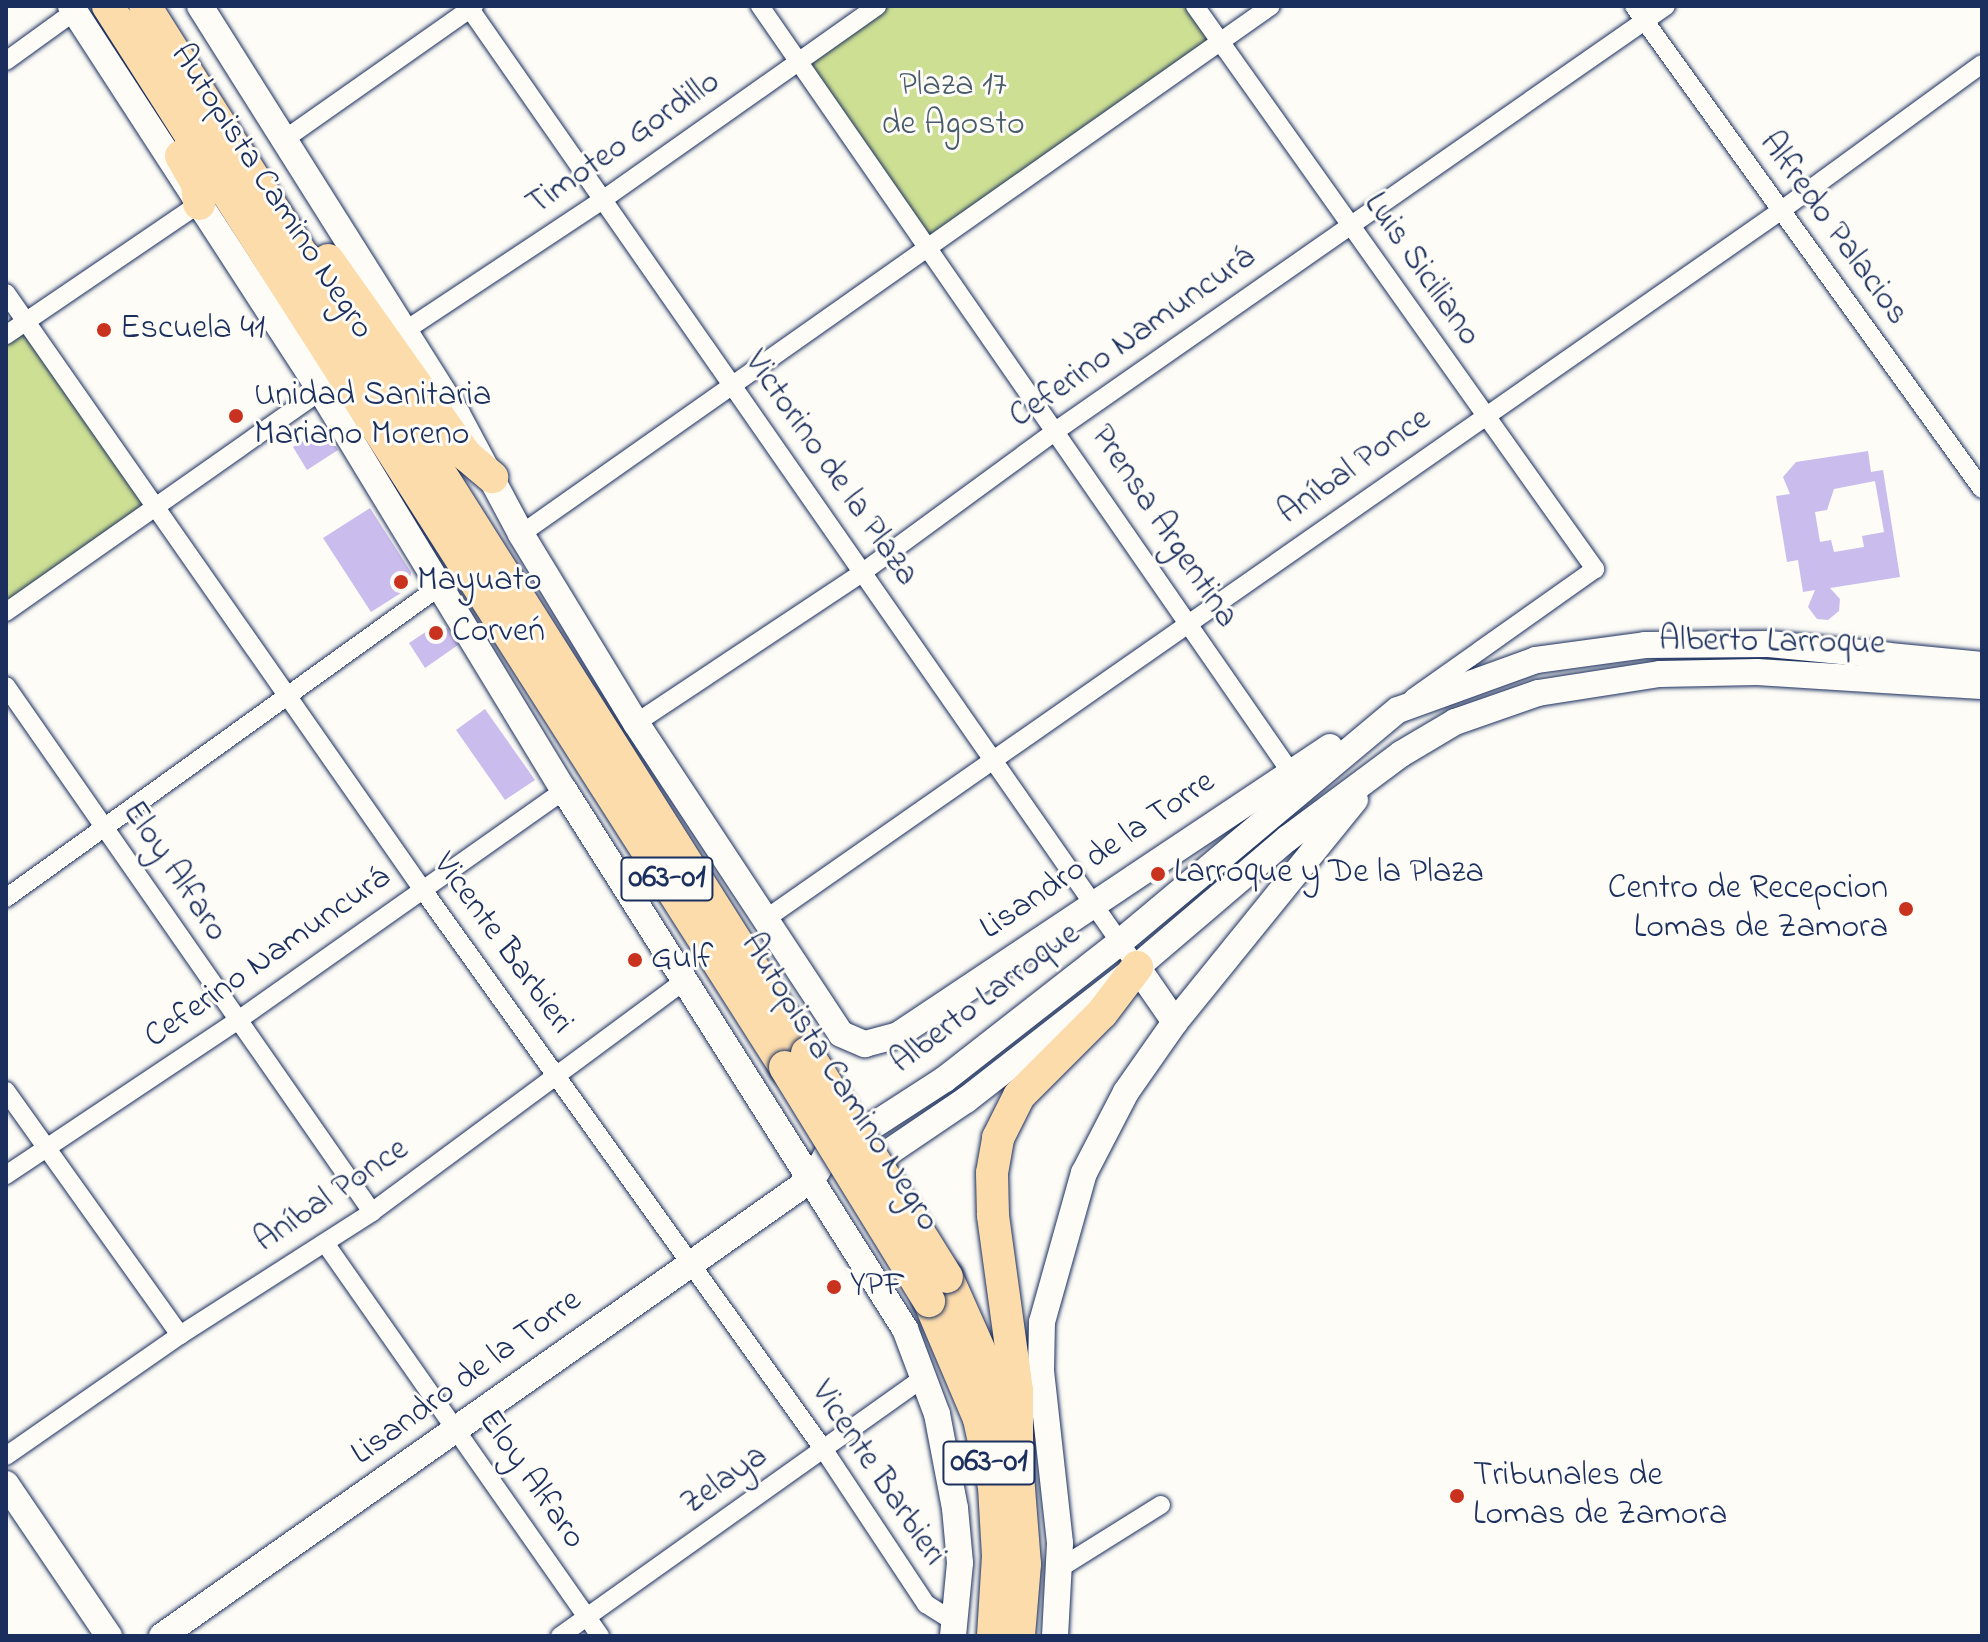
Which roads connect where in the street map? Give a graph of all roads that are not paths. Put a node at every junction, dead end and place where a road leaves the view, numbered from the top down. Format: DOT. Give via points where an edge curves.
graph roads {
  1 [pos="108,6"];
  2 [pos="145,6"];
  3 [pos="200,6"];
  4 [pos="760,6"];
  5 [pos="877,6"];
  6 [pos="1195,6"];
  7 [pos="1271,6"];
  8 [pos="1666,6"];
  9 [pos="472,7"];
  10 [pos="73,9"];
  11 [pos="1639,14"];
  12 [pos="1220,42"];
  13 [pos="6,61"];
  14 [pos="799,61"];
  15 [pos="1982,64"];
  16 [pos="285,139"];
  17 [pos="241,163"];
  18 [pos="601,201"];
  19 [pos="199,204"];
  20 [pos="1779,212"];
  21 [pos="1351,224"];
  22 [pos="929,246"];
  23 [pos="6,293"];
  24 [pos="25,320"];
  25 [pos="406,330"];
  26 [pos="6,335"];
  27 [pos="733,385"];
  28 [pos="321,391"];
  29 [pos="1483,416"];
  30 [pos="1057,430"];
  31 [pos="492,477"];
  32 [pos="1982,489"];
  33 [pos="157,509"];
  34 [pos="521,534"];
  35 [pos="1595,569"];
  36 [pos="863,572"];
  37 [pos="439,587"];
  38 [pos="6,612"];
  39 [pos="1190,623"];
  40 [pos="1982,665"];
  41 [pos="6,686"];
  42 [pos="1982,686"];
  43 [pos="288,696"];
  44 [pos="1390,714"];
  45 [pos="636,723"];
  46 [pos="994,759"];
  47 [pos="1290,771"];
  48 [pos="1379,771"];
  49 [pos="564,790"];
  50 [pos="105,827"];
  51 [pos="423,890"];
  52 [pos="6,898"];
  53 [pos="1092,902"];
  54 [pos="764,920"];
  55 [pos="1128,955"];
  56 [pos="687,979"];
  57 [pos="237,1021"];
  58 [pos="1175,1022"];
  59 [pos="796,1060"];
  60 [pos="557,1074"];
  61 [pos="6,1091"];
  62 [pos="45,1148"];
  63 [pos="6,1175"];
  64 [pos="813,1178"];
  65 [pos="372,1212"];
  66 [pos="325,1243"];
  67 [pos="688,1262"];
  68 [pos="938,1289"];
  69 [pos="180,1335"];
  70 [pos="926,1376"];
  71 [pos="459,1431"];
  72 [pos="824,1450"];
  73 [pos="6,1456"];
  74 [pos="1017,1463"];
  75 [pos="7,1487"];
  76 [pos="1161,1505"];
  77 [pos="1060,1568"];
  78 [pos="587,1617"];
  79 [pos="955,1630"];
  80 [pos="109,1636"];
  81 [pos="162,1636"];
  82 [pos="560,1636"];
  83 [pos="600,1636"];
  84 [pos="993,1636"];
  85 [pos="1019,1636"];
  86 [pos="1055,1636"];
  1 -- 19 [label="highway" via="131,70 197,184"];
  1 -- 59 [label="highway, Autopista Camino Negro / 063-01"];
  2 -- 17 [label="highway, Autopista Camino Negro / 063-01"];
  3 -- 16 [label="street"];
  4 -- 14 [label="street, Prensa Argentina"];
  5 -- 14 [label="street, Timoteo Gordillo"];
  6 -- 12 [label="street, Luis Siciliano"];
  7 -- 12 [label="street"];
  8 -- 11 [label="street, Ceferino Namuncurá"];
  9 -- 16 [label="street"];
  9 -- 18 [label="street, Victorino de la Plaza"];
  10 -- 13 [label="street"];
  10 -- 19 [label="street"];
  11 -- 20 [label="street, Alfredo Palacios"];
  11 -- 21 [label="street, Ceferino Namuncurá"];
  12 -- 21 [label="street, Luis Siciliano"];
  12 -- 22 [label="street"];
  14 -- 18 [label="street, Timoteo Gordillo"];
  14 -- 22 [label="street, Prensa Argentina"];
  15 -- 20 [label="street, Aníbal Ponce"];
  16 -- 25 [label="street"];
  17 -- 31 [label="highway" via="314,241 467,456"];
  17 -- 59 [label="highway, Autopista Camino Negro / 063-01"];
  18 -- 25 [label="street, Timoteo Gordillo"];
  18 -- 27 [label="street, Victorino de la Plaza"];
  19 -- 24 [label="street"];
  19 -- 28 [label="street"];
  20 -- 29 [label="street, Aníbal Ponce"];
  20 -- 32 [label="street, Alfredo Palacios"];
  21 -- 29 [label="street, Luis Siciliano"];
  21 -- 30 [label="street, Ceferino Namuncurá"];
  22 -- 27 [label="street"];
  22 -- 30 [label="street, Prensa Argentina"];
  23 -- 24 [label="street, Vicente Barbieri"];
  24 -- 26 [label="street"];
  24 -- 33 [label="street, Vicente Barbieri"];
  25 -- 31 [label="street"];
  27 -- 34 [label="street"];
  27 -- 36 [label="street, Victorino de la Plaza"];
  28 -- 33 [label="street"];
  28 -- 37 [label="street"];
  29 -- 35 [label="street, Luis Siciliano"];
  29 -- 39 [label="street, Aníbal Ponce"];
  30 -- 36 [label="street, Ceferino Namuncurá"];
  30 -- 39 [label="street, Prensa Argentina"];
  31 -- 34 [label="street"];
  33 -- 38 [label="street"];
  33 -- 43 [label="street, Vicente Barbieri"];
  34 -- 45 [label="street"];
  35 -- 44 [label="street, Lisandro de la Torre"];
  36 -- 45 [label="street, Ceferino Namuncurá"];
  36 -- 46 [label="street, Victorino de la Plaza"];
  37 -- 43 [label="street"];
  37 -- 49 [label="street"];
  39 -- 46 [label="street, Aníbal Ponce"];
  39 -- 47 [label="street, Prensa Argentina"];
  40 -- 44 [label="street, Alberto Larroque" via="1769,644 1645,645 1523,663"];
  41 -- 50 [label="street, Eloy Alfaro"];
  42 -- 48 [label="street, Alberto Larroque" via="1712,671 1594,681 1455,722"];
  43 -- 50 [label="street"];
  43 -- 51 [label="street, Vicente Barbieri"];
  44 -- 47 [label="street, Lisandro de la Torre"];
  44 -- 55 [label="street, Alberto Larroque"];
  45 -- 54 [label="street"];
  46 -- 53 [label="street, Victorino de la Plaza"];
  46 -- 54 [label="street, Aníbal Ponce"];
  47 -- 53 [label="street, Lisandro de la Torre"];
  48 -- 55 [label="street, Alberto Larroque"];
  48 -- 58 [label="street"];
  49 -- 51 [label="street, Ceferino Namuncurá"];
  49 -- 56 [label="street"];
  50 -- 52 [label="street"];
  50 -- 57 [label="street, Eloy Alfaro"];
  51 -- 57 [label="street, Ceferino Namuncurá"];
  51 -- 60 [label="street, Vicente Barbieri"];
  53 -- 54 [label="street, Lisandro de la Torre" via="879,1044 853,1040 824,1015"];
  53 -- 55 [label="street, Victorino de la Plaza"];
  55 -- 58 [label="street"];
  55 -- 64 [label="street, Alberto Larroque" via="909,1140 843,1183"];
  55 -- 74 [label="highway" via="1102,1013 1019,1096 998,1138 993,1215 1017,1391"];
  56 -- 60 [label="street, Aníbal Ponce"];
  56 -- 64 [label="street"];
  57 -- 62 [label="street, Ceferino Namuncurá"];
  57 -- 65 [label="street, Eloy Alfaro"];
  58 -- 77 [label="street" via="1100,1137 1062,1243 1042,1322 1041,1370"];
  59 -- 68 [label="highway, Autopista Camino Negro / 063-01, bridge"];
  60 -- 65 [label="street, Aníbal Ponce"];
  60 -- 67 [label="street, Vicente Barbieri"];
  61 -- 62 [label="street"];
  62 -- 63 [label="street, Ceferino Namuncurá"];
  62 -- 69 [label="street"];
  64 -- 67 [label="street, Lisandro de la Torre"];
  64 -- 70 [label="street" via="905,1329"];
  65 -- 66 [label="street, Aníbal Ponce"];
  66 -- 69 [label="street, Aníbal Ponce"];
  66 -- 71 [label="street, Eloy Alfaro"];
  67 -- 71 [label="street, Lisandro de la Torre"];
  67 -- 72 [label="street, Vicente Barbieri"];
  68 -- 74 [label="highway, Autopista Camino Negro / 063-01" via="995,1385"];
  68 -- 84 [label="highway, Autopista Camino Negro / 063-01" via="979,1419 994,1487 998,1556"];
  69 -- 73 [label="street, Aníbal Ponce"];
  70 -- 72 [label="street, Zelaya"];
  70 -- 79 [label="street" via="955,1508 960,1563"];
  71 -- 78 [label="street, Eloy Alfaro"];
  71 -- 81 [label="street, Lisandro de la Torre"];
  72 -- 78 [label="street, Zelaya"];
  72 -- 79 [label="street, Vicente Barbieri" via="926,1604"];
  74 -- 85 [label="highway, Autopista Camino Negro / 063-01" via="1025,1564"];
  75 -- 80 [label="street"];
  76 -- 77 [label="street"];
  77 -- 86 [label="street"];
  78 -- 82 [label="street, Zelaya"];
  78 -- 83 [label="street, Eloy Alfaro"];
}
